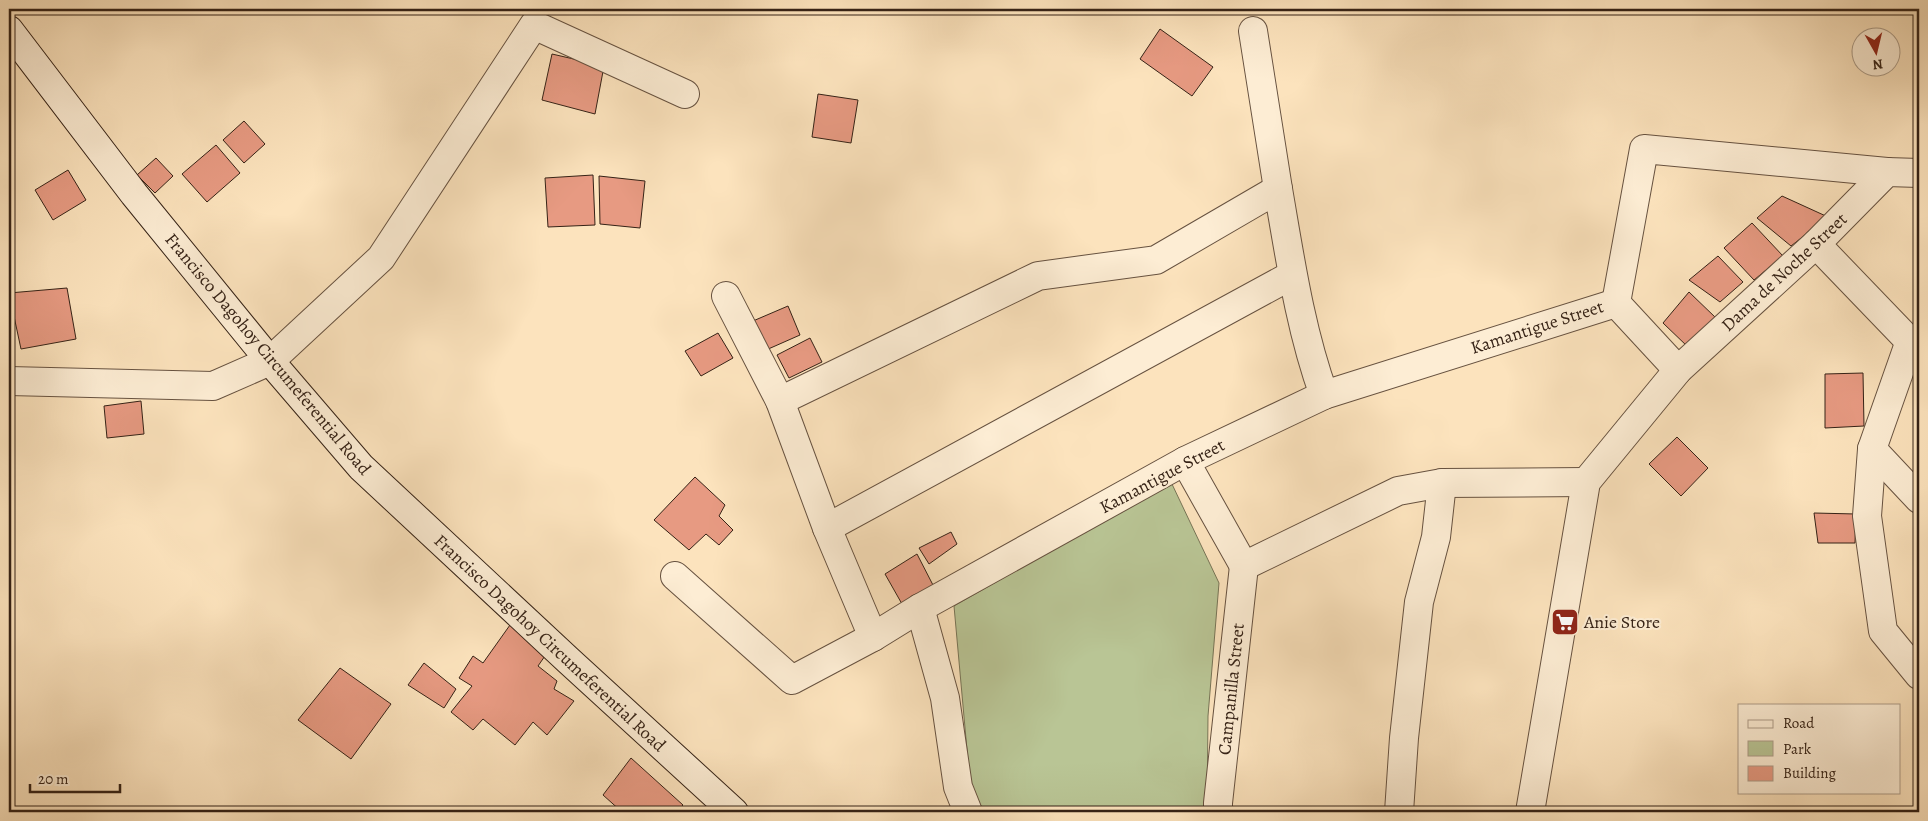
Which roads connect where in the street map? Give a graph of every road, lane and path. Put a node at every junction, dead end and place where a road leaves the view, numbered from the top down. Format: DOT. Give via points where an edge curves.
graph roads {
  1 [pos="531,17"];
  2 [pos="9,30"];
  3 [pos="1253,32"];
  4 [pos="685,94"];
  5 [pos="1887,172"];
  6 [pos="1919,173"];
  7 [pos="1278,189"];
  8 [pos="1816,244"];
  9 [pos="1292,275"];
  10 [pos="726,296"];
  11 [pos="1616,303"];
  12 [pos="1914,346"];
  13 [pos="270,361"];
  14 [pos="1678,370"];
  15 [pos="9,381"];
  16 [pos="1324,395"];
  17 [pos="780,401"];
  18 [pos="1872,449"];
  19 [pos="1185,462"];
  20 [pos="1586,482"];
  21 [pos="1442,483"];
  22 [pos="1919,499"];
  23 [pos="827,528"];
  24 [pos="1244,566"];
  25 [pos="675,576"];
  26 [pos="920,608"];
  27 [pos="874,637"];
  28 [pos="1919,675"];
  29 [pos="734,812"];
  30 [pos="968,812"];
  31 [pos="1218,812"];
  32 [pos="1399,812"];
  33 [pos="1530,812"];
  1 -- 4 [label="street"];
  1 -- 13 [label="street" via="381,258"];
  2 -- 13 [label="street, Francisco Dagohoy Circumeferential Road" via="134,194"];
  3 -- 7 [label="street"];
  5 -- 6 [label="street"];
  5 -- 8 [label="street, Dama de Noche Street"];
  5 -- 11 [label="street" via="1644,150"];
  7 -- 9 [label="street"];
  7 -- 17 [label="street" via="1156,260 1038,276"];
  8 -- 12 [label="street"];
  8 -- 14 [label="street, Dama de Noche Street"];
  9 -- 16 [label="street"];
  9 -- 23 [label="street"];
  10 -- 17 [label="street"];
  11 -- 14 [label="street, Kamantigue Street"];
  11 -- 16 [label="street, Kamantigue Street"];
  12 -- 18 [label="street"];
  13 -- 15 [label="street" via="213,386"];
  13 -- 29 [label="street, Francisco Dagohoy Circumeferential Road" via="361,467"];
  14 -- 20 [label="street, Dama de Noche Street"];
  16 -- 19 [label="street, Kamantigue Street"];
  17 -- 23 [label="street"];
  18 -- 22 [label="street"];
  18 -- 28 [label="street" via="1867,516 1883,632"];
  19 -- 24 [label="street"];
  19 -- 26 [label="street, Kamantigue Street"];
  20 -- 21 [label="street"];
  20 -- 33 [label="street"];
  21 -- 24 [label="street" via="1398,491"];
  21 -- 32 [label="street" via="1436,538 1419,602"];
  23 -- 27 [label="street"];
  24 -- 31 [label="street, Campanilla Street"];
  25 -- 27 [label="street, Kamantigue Street" via="792,680"];
  26 -- 27 [label="street, Kamantigue Street"];
  26 -- 30 [label="street" via="945,698 958,786"];
}
